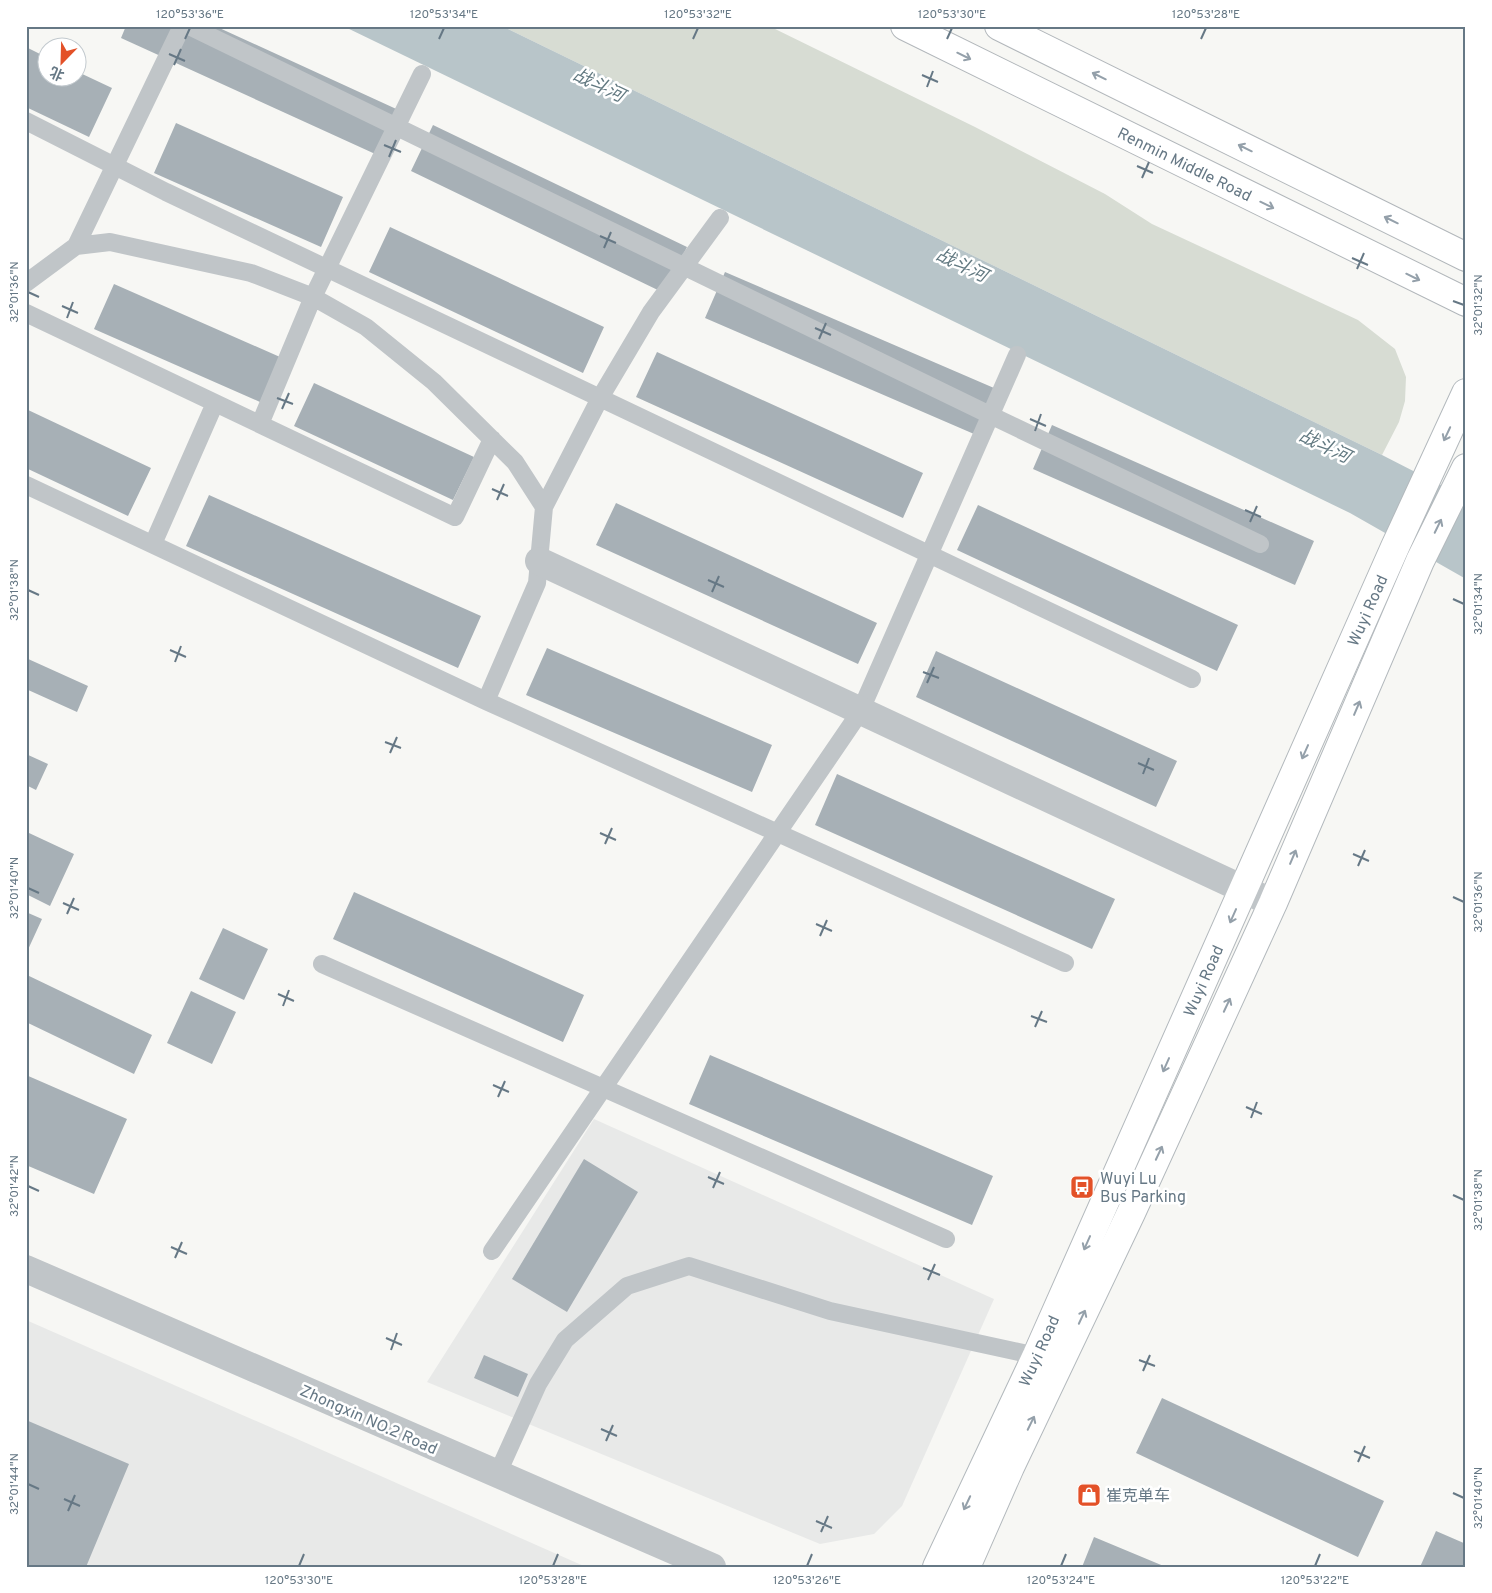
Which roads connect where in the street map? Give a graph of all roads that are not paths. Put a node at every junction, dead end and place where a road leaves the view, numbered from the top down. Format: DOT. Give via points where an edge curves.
graph roads {
  1 [pos="182,26"];
  2 [pos="189,26"];
  3 [pos="905,26"];
  4 [pos="999,26"];
  5 [pos="422,74"];
  6 [pos="26,121"];
  7 [pos="396,126"];
  8 [pos="114,166"];
  9 [pos="720,218"];
  10 [pos="76,246"];
  11 [pos="1466,256"];
  12 [pos="684,266"];
  13 [pos="327,268"];
  14 [pos="26,283"];
  15 [pos="313,297"];
  16 [pos="1466,302"];
  17 [pos="26,313"];
  18 [pos="1016,355"];
  19 [pos="1466,393"];
  20 [pos="600,398"];
  21 [pos="215,403"];
  22 [pos="990,415"];
  23 [pos="260,424"];
  24 [pos="492,439"];
  25 [pos="1460,479"];
  26 [pos="26,485"];
  27 [pos="544,507"];
  28 [pos="152,544"];
  29 [pos="1260,544"];
  30 [pos="929,554"];
  31 [pos="539,562"];
  32 [pos="1192,679"];
  33 [pos="486,701"];
  34 [pos="860,712"];
  35 [pos="778,832"];
  36 [pos="1273,903"];
  37 [pos="1065,963"];
  38 [pos="322,964"];
  39 [pos="603,1088"];
  40 [pos="946,1239"];
  41 [pos="492,1251"];
  42 [pos="26,1269"];
  43 [pos="1061,1362"];
  44 [pos="497,1475"];
  45 [pos="712,1567"];
  46 [pos="938,1567"];
  47 [pos="966,1567"];
  1 -- 8 [label="lane"];
  2 -- 7 [label="lane"];
  3 -- 16 [label="main road, Renmin Middle Road, one-way"];
  11 -- 4 [label="main road, one-way"];
  5 -- 7 [label="lane"];
  6 -- 8 [label="lane"];
  7 -- 12 [label="lane"];
  7 -- 13 [label="lane"];
  8 -- 10 [label="lane"];
  8 -- 13 [label="lane"];
  9 -- 12 [label="lane"];
  10 -- 14 [label="lane"];
  10 -- 15 [label="lane" via="110,242 158,252 251,273"];
  12 -- 20 [label="lane" via="651,312"];
  12 -- 22 [label="lane"];
  13 -- 15 [label="lane"];
  13 -- 20 [label="lane"];
  15 -- 23 [label="lane"];
  15 -- 24 [label="lane" via="374,333 434,382"];
  17 -- 21 [label="lane"];
  18 -- 22 [label="lane"];
  19 -- 46 [label="main road, Wuyi Road, one-way" via="1048,1329"];
  20 -- 27 [label="lane"];
  20 -- 30 [label="lane"];
  21 -- 23 [label="lane"];
  21 -- 28 [label="lane"];
  22 -- 29 [label="lane"];
  22 -- 30 [label="lane"];
  23 -- 24 [label="lane" via="455,517"];
  24 -- 27 [label="lane" via="514,462"];
  36 -- 25 [label="main road, Wuyi Road, one-way" via="1420,561"];
  26 -- 28 [label="lane"];
  27 -- 31 [label="lane"];
  28 -- 33 [label="lane"];
  30 -- 32 [label="lane"];
  30 -- 34 [label="lane"];
  31 -- 33 [label="lane" via="537,583"];
  31 -- 34 [label="street"];
  33 -- 35 [label="lane"];
  34 -- 35 [label="lane"];
  34 -- 36 [label="street"];
  35 -- 37 [label="lane"];
  35 -- 39 [label="lane"];
  43 -- 36 [label="main road, Wuyi Road, one-way"];
  38 -- 39 [label="lane"];
  39 -- 40 [label="lane"];
  39 -- 41 [label="lane"];
  42 -- 44 [label="street, Zhongxin NO.2 Road"];
  43 -- 44 [label="lane" via="830,1311 689,1266 627,1286 565,1340 538,1384"];
  47 -- 43 [label="main road, Wuyi Road, one-way"];
  44 -- 45 [label="street, Zhongxin NO.2 Road"];
}
